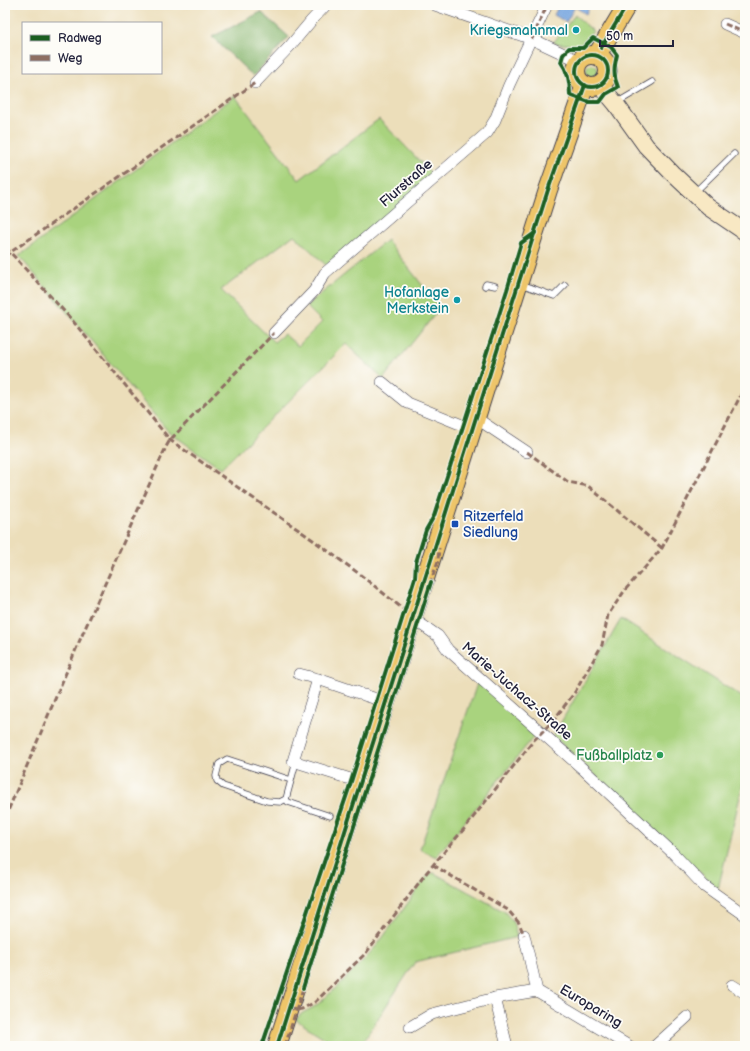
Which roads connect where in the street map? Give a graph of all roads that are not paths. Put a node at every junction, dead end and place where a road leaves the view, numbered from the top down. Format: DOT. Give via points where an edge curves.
graph roads {
  1 [pos="326,5"];
  2 [pos="435,5"];
  3 [pos="547,5"];
  4 [pos="627,5"];
  5 [pos="725,24"];
  6 [pos="745,33"];
  7 [pos="532,39"];
  8 [pos="598,55"];
  9 [pos="579,62"];
  10 [pos="652,82"];
  11 [pos="255,83"];
  12 [pos="592,85"];
  13 [pos="616,104"];
  14 [pos="734,154"];
  15 [pos="693,194"];
  16 [pos="745,232"];
  17 [pos="565,285"];
  18 [pos="485,286"];
  19 [pos="495,286"];
  20 [pos="513,288"];
  21 [pos="274,332"];
  22 [pos="382,382"];
  23 [pos="474,423"];
  24 [pos="527,452"];
  25 [pos="412,618"];
  26 [pos="299,674"];
  27 [pos="318,679"];
  28 [pos="386,702"];
  29 [pos="296,762"];
  30 [pos="291,780"];
  31 [pos="360,782"];
  32 [pos="286,798"];
  33 [pos="330,816"];
  34 [pos="745,915"];
  35 [pos="524,935"];
  36 [pos="732,985"];
  37 [pos="537,991"];
  38 [pos="745,993"];
  39 [pos="495,998"];
  40 [pos="687,1017"];
  41 [pos="410,1028"];
  42 [pos="277,1046"];
  43 [pos="507,1046"];
  44 [pos="629,1046"];
  45 [pos="655,1046"];
  1 -- 11 [label="street"];
  2 -- 7 [label="street"];
  3 -- 7 [label="street, Flurstraße"];
  4 -- 8 [label="main road"];
  5 -- 6 [label="street"];
  7 -- 9 [label="street"];
  7 -- 21 [label="street, Flurstraße" via="487,133 325,273 314,291"];
  8 -- 9 [label="main road" via="587,55"];
  8 -- 12 [label="main road" via="606,62 609,72 604,82"];
  9 -- 12 [label="main road" via="576,72 580,82"];
  10 -- 13 [label="lane"];
  12 -- 13 [label="main road"];
  12 -- 20 [label="main road" via="548,190"];
  13 -- 15 [label="main road" via="646,146"];
  14 -- 15 [label="lane"];
  15 -- 16 [label="main road"];
  17 -- 20 [label="lane" via="554,296"];
  18 -- 19 [label="lane"];
  20 -- 23 [label="main road"];
  22 -- 23 [label="street" via="408,403"];
  23 -- 24 [label="street"];
  23 -- 25 [label="main road"];
  25 -- 28 [label="main road"];
  25 -- 34 [label="street, Marie-Juchacz-Straße" via="438,636 448,650 584,770 673,853 704,886"];
  26 -- 27 [label="street"];
  27 -- 28 [label="street"];
  27 -- 29 [label="street" via="293,761"];
  28 -- 31 [label="main road"];
  29 -- 30 [label="lane"];
  29 -- 31 [label="street"];
  30 -- 32 [label="lane"];
  30 -- 32 [label="lane" via="227,760 219,764 217,771 217,781 223,786 267,801 280,802"];
  31 -- 42 [label="main road"];
  32 -- 33 [label="lane" via="288,802"];
  35 -- 37 [label="street, Europaring"];
  36 -- 38 [label="street"];
  37 -- 39 [label="street, Europaring"];
  37 -- 44 [label="street, Europaring"];
  39 -- 41 [label="street, Europaring" via="432,1014"];
  39 -- 43 [label="street"];
  40 -- 45 [label="street"];
}
